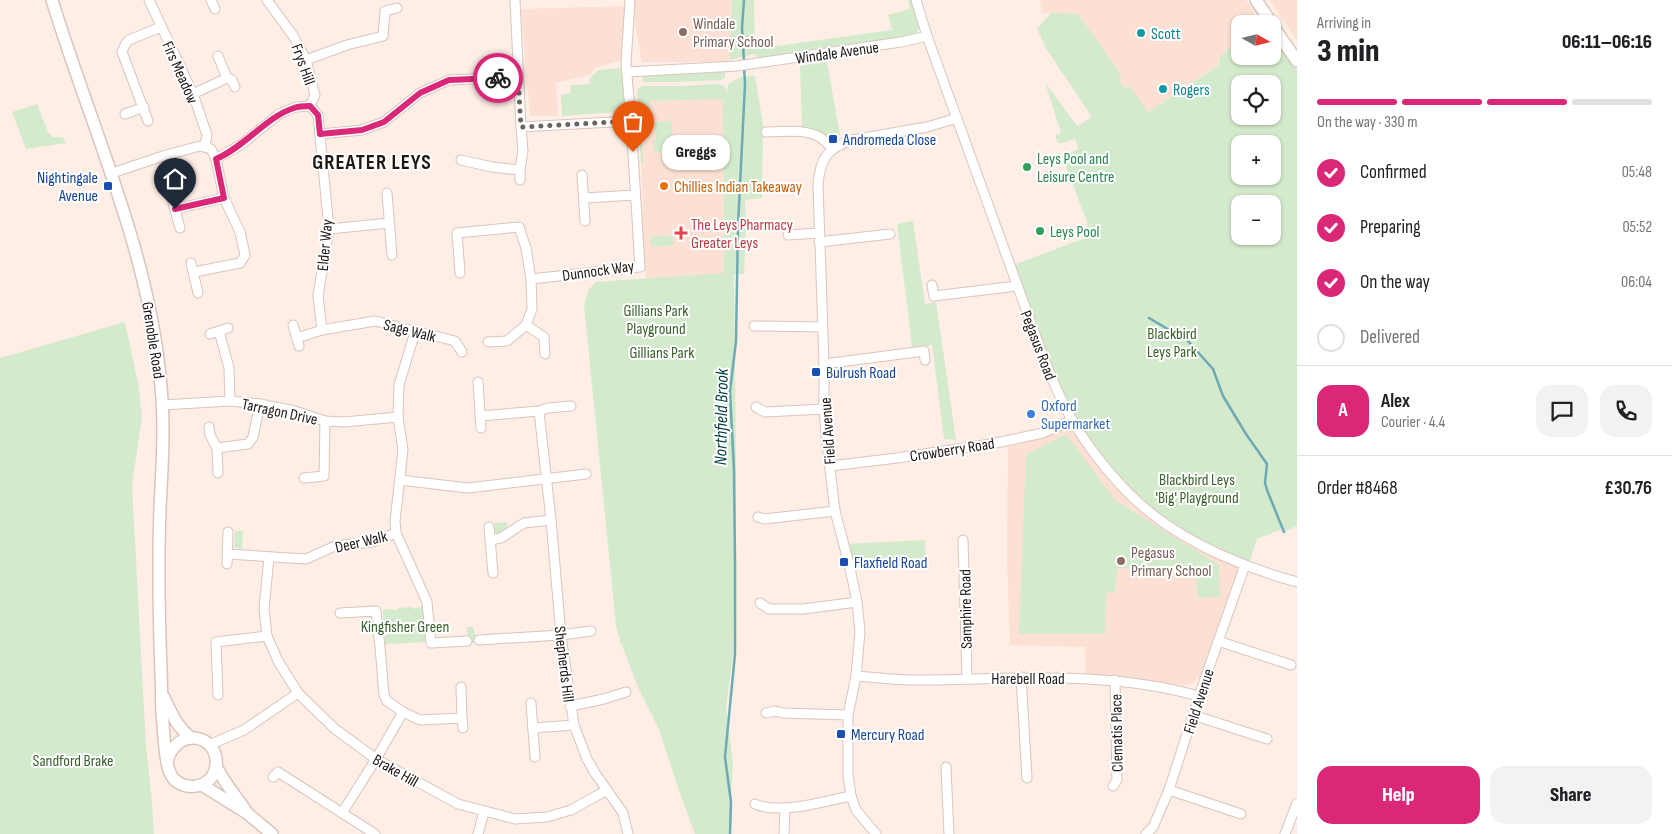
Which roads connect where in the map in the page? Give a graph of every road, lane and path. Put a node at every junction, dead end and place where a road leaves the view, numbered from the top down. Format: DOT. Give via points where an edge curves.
graph roads {
  1 [pos="52,0"];
  2 [pos="149,0"];
  3 [pos="211,0"];
  4 [pos="267,0"];
  5 [pos="515,0"];
  6 [pos="630,0"];
  7 [pos="916,0"];
  8 [pos="1256,0"];
  9 [pos="397,8"];
  10 [pos="215,9"];
  11 [pos="1266,15"];
  12 [pos="161,27"];
  13 [pos="928,36"];
  14 [pos="1281,37"];
  15 [pos="218,56"];
  16 [pos="306,60"];
  17 [pos="1297,61"];
  18 [pos="627,72"];
  19 [pos="518,77"];
  20 [pos="227,78"];
  21 [pos="235,87"];
  22 [pos="193,94"];
  23 [pos="310,106"];
  24 [pos="144,107"];
  25 [pos="125,114"];
  26 [pos="957,118"];
  27 [pos="148,121"];
  28 [pos="631,121"];
  29 [pos="521,127"];
  30 [pos="766,132"];
  31 [pos="320,134"];
  32 [pos="205,146"];
  33 [pos="833,149"];
  34 [pos="216,159"];
  35 [pos="461,160"];
  36 [pos="520,170"];
  37 [pos="112,173"];
  38 [pos="582,175"];
  39 [pos="520,180"];
  40 [pos="168,184"];
  41 [pos="387,193"];
  42 [pos="635,195"];
  43 [pos="224,198"];
  44 [pos="584,198"];
  45 [pos="175,209"];
  46 [pos="585,221"];
  47 [pos="389,223"];
  48 [pos="180,228"];
  49 [pos="329,229"];
  50 [pos="890,234"];
  51 [pos="788,235"];
  52 [pos="819,238"];
  53 [pos="392,255"];
  54 [pos="460,273"];
  55 [pos="531,279"];
  56 [pos="932,285"];
  57 [pos="1017,286"];
  58 [pos="198,293"];
  59 [pos="293,325"];
  60 [pos="526,325"];
  61 [pos="754,326"];
  62 [pos="822,327"];
  63 [pos="322,330"];
  64 [pos="219,331"];
  65 [pos="415,332"];
  66 [pos="488,342"];
  67 [pos="462,352"];
  68 [pos="545,354"];
  69 [pos="925,360"];
  70 [pos="824,364"];
  71 [pos="478,382"];
  72 [pos="230,401"];
  73 [pos="260,404"];
  74 [pos="163,405"];
  75 [pos="571,406"];
  76 [pos="756,408"];
  77 [pos="824,410"];
  78 [pos="539,411"];
  79 [pos="480,416"];
  80 [pos="398,417"];
  81 [pos="1072,420"];
  82 [pos="325,421"];
  83 [pos="209,427"];
  84 [pos="481,428"];
  85 [pos="217,448"];
  86 [pos="830,466"];
  87 [pos="218,473"];
  88 [pos="586,474"];
  89 [pos="304,478"];
  90 [pos="400,480"];
  91 [pos="546,480"];
  92 [pos="835,511"];
  93 [pos="758,517"];
  94 [pos="551,520"];
  95 [pos="489,527"];
  96 [pos="228,532"];
  97 [pos="396,533"];
  98 [pos="490,540"];
  99 [pos="963,540"];
  100 [pos="269,557"];
  101 [pos="1245,564"];
  102 [pos="493,573"];
  103 [pos="1297,582"];
  104 [pos="857,602"];
  105 [pos="760,603"];
  106 [pos="340,614"];
  107 [pos="591,631"];
  108 [pos="561,635"];
  109 [pos="267,636"];
  110 [pos="466,640"];
  111 [pos="479,640"];
  112 [pos="1218,641"];
  113 [pos="1291,665"];
  114 [pos="856,676"];
  115 [pos="1021,677"];
  116 [pos="967,678"];
  117 [pos="1115,680"];
  118 [pos="461,687"];
  119 [pos="626,692"];
  120 [pos="298,693"];
  121 [pos="162,694"];
  122 [pos="218,695"];
  123 [pos="1198,696"];
  124 [pos="531,703"];
  125 [pos="570,706"];
  126 [pos="402,712"];
  127 [pos="766,713"];
  128 [pos="848,715"];
  129 [pos="1193,715"];
  130 [pos="462,718"];
  131 [pos="574,725"];
  132 [pos="463,728"];
  133 [pos="533,728"];
  134 [pos="190,738"];
  135 [pos="1267,739"];
  136 [pos="210,745"];
  137 [pos="535,757"];
  138 [pos="376,759"];
  139 [pos="167,762"];
  140 [pos="216,766"];
  141 [pos="946,767"];
  142 [pos="273,777"];
  143 [pos="1026,778"];
  144 [pos="202,785"];
  145 [pos="1113,786"];
  146 [pos="608,790"];
  147 [pos="1169,790"];
  148 [pos="851,796"];
  149 [pos="1297,802"];
  150 [pos="755,804"];
  151 [pos="785,808"];
  152 [pos="484,812"];
  153 [pos="247,813"];
  154 [pos="342,813"];
  155 [pos="1241,814"];
  156 [pos="272,834"];
  157 [pos="375,834"];
  158 [pos="478,834"];
  159 [pos="628,834"];
  160 [pos="784,834"];
  161 [pos="876,834"];
  162 [pos="948,834"];
  163 [pos="1146,834"];
  164 [pos="1285,834"];
  1 -- 37 [label="street, Grenoble Road"];
  2 -- 12 [label="street, Firs Meadow"];
  3 -- 10 [label="street"];
  4 -- 16 [label="street, Frys Hill"];
  5 -- 19 [label="street"];
  6 -- 18 [label="street, Dunnock Way"];
  7 -- 13 [label="street, Pegasus Road"];
  8 -- 11 [label="street"];
  9 -- 16 [label="street" via="386,11 385,40 347,45"];
  12 -- 22 [label="street, Firs Meadow"];
  12 -- 24 [label="street" via="129,40 122,52"];
  13 -- 18 [label="street, Windale Avenue" via="739,66"];
  13 -- 26 [label="street, Pegasus Road"];
  14 -- 17 [label="street"];
  15 -- 20 [label="street"];
  16 -- 23 [label="street, Frys Hill" via="315,95"];
  18 -- 28 [label="street, Dunnock Way"];
  19 -- 29 [label="street"];
  19 -- 31 [label="street" via="449,80 420,93 384,122 362,130"];
  20 -- 21 [label="street"];
  20 -- 22 [label="street"];
  22 -- 32 [label="street, Firs Meadow" via="207,135"];
  23 -- 31 [label="street" via="318,115"];
  23 -- 34 [label="street" via="296,107 279,114 242,144"];
  24 -- 25 [label="street"];
  24 -- 27 [label="street"];
  26 -- 33 [label="street" via="927,127 852,140"];
  26 -- 57 [label="street, Pegasus Road"];
  28 -- 29 [label="street"];
  28 -- 42 [label="street, Dunnock Way"];
  29 -- 36 [label="street" via="523,151"];
  30 -- 33 [label="street" via="811,133"];
  31 -- 49 [label="street, Elder Way"];
  32 -- 34 [label="street" via="211,149"];
  32 -- 37 [label="street"];
  33 -- 52 [label="street, Field Avenue" via="824,157 819,170"];
  34 -- 43 [label="street"];
  35 -- 36 [label="street"];
  36 -- 39 [label="street"];
  37 -- 74 [label="street, Grenoble Road" via="148,300"];
  38 -- 44 [label="street"];
  40 -- 45 [label="street"];
  41 -- 47 [label="street"];
  42 -- 44 [label="street"];
  42 -- 55 [label="street, Dunnock Way" via="640,267"];
  43 -- 45 [label="street"];
  43 -- 58 [label="street" via="240,232 245,255 240,263 193,268"];
  44 -- 46 [label="street"];
  45 -- 48 [label="street"];
  47 -- 49 [label="street"];
  47 -- 53 [label="street"];
  49 -- 63 [label="street, Elder Way" via="318,296"];
  50 -- 52 [label="street"];
  51 -- 52 [label="street"];
  52 -- 62 [label="street, Field Avenue"];
  54 -- 55 [label="street" via="457,233 519,227"];
  55 -- 60 [label="street" via="532,309"];
  56 -- 57 [label="street" via="934,296"];
  57 -- 81 [label="street, Pegasus Road" via="1053,383"];
  59 -- 63 [label="street" via="298,342"];
  60 -- 66 [label="street" via="507,341"];
  60 -- 68 [label="street" via="544,338"];
  61 -- 62 [label="street"];
  62 -- 70 [label="street, Field Avenue"];
  63 -- 65 [label="street, Sage Walk" via="375,321"];
  64 -- 72 [label="street" via="229,368"];
  65 -- 67 [label="street, Sage Walk" via="455,341"];
  65 -- 80 [label="street" via="399,385"];
  69 -- 70 [label="street" via="924,351"];
  70 -- 77 [label="street, Field Avenue"];
  71 -- 79 [label="street"];
  72 -- 73 [label="street, Tarragon Drive"];
  72 -- 74 [label="street, Tarragon Drive"];
  73 -- 82 [label="street, Tarragon Drive"];
  73 -- 85 [label="street" via="253,437 248,444"];
  74 -- 121 [label="street, Grenoble Road" via="159,578"];
  75 -- 78 [label="street"];
  76 -- 77 [label="street" via="765,412"];
  77 -- 86 [label="street, Field Avenue"];
  78 -- 79 [label="street"];
  78 -- 91 [label="street, Shepherds Hill"];
  79 -- 84 [label="street"];
  80 -- 82 [label="street, Tarragon Drive"];
  80 -- 90 [label="street" via="403,450"];
  81 -- 86 [label="street, Crowberry Road" via="1043,432 991,444"];
  81 -- 101 [label="street, Pegasus Road" via="1126,491 1153,515 1225,557"];
  82 -- 89 [label="street" via="324,476"];
  83 -- 85 [label="street"];
  85 -- 87 [label="street"];
  86 -- 92 [label="street, Field Avenue"];
  88 -- 91 [label="street"];
  90 -- 91 [label="street" via="468,488"];
  90 -- 97 [label="street"];
  91 -- 94 [label="street, Shepherds Hill"];
  92 -- 93 [label="street"];
  92 -- 104 [label="street, Field Avenue"];
  94 -- 98 [label="street" via="524,523 501,538"];
  94 -- 108 [label="street, Shepherds Hill"];
  95 -- 98 [label="street"];
  96 -- 100 [label="street, Deer Walk" via="228,559"];
  97 -- 100 [label="street, Deer Walk" via="372,542 335,546 306,559"];
  97 -- 110 [label="street" via="427,602 431,644"];
  98 -- 102 [label="street"];
  99 -- 116 [label="street, Samphire Road"];
  100 -- 109 [label="street, Brake Hill" via="264,609"];
  101 -- 103 [label="street, Pegasus Road"];
  101 -- 112 [label="street, Field Avenue"];
  104 -- 105 [label="street" via="794,609 769,609"];
  104 -- 114 [label="street, Field Avenue" via="860,632"];
  106 -- 126 [label="street" via="376,611 384,695"];
  107 -- 108 [label="street"];
  108 -- 111 [label="street"];
  108 -- 125 [label="street, Shepherds Hill"];
  109 -- 120 [label="street, Brake Hill"];
  109 -- 122 [label="street" via="216,642"];
  112 -- 113 [label="street"];
  112 -- 123 [label="street, Field Avenue"];
  114 -- 116 [label="street, Harebell Road" via="908,680"];
  114 -- 128 [label="street, Field Avenue"];
  115 -- 116 [label="street, Harebell Road"];
  115 -- 117 [label="street, Harebell Road"];
  115 -- 143 [label="street"];
  117 -- 123 [label="street, Harebell Road"];
  117 -- 145 [label="street, Clematis Place" via="1117,780"];
  118 -- 130 [label="street"];
  119 -- 125 [label="street"];
  120 -- 136 [label="street" via="244,730"];
  120 -- 138 [label="street, Brake Hill" via="335,729"];
  121 -- 134 [label="street, Grenoble Road" via="173,718"];
  121 -- 139 [label="street, Grenoble Road"];
  123 -- 129 [label="street, Field Avenue"];
  124 -- 133 [label="street"];
  125 -- 131 [label="street, Shepherds Hill"];
  126 -- 130 [label="street" via="420,720"];
  126 -- 138 [label="street"];
  127 -- 128 [label="street"];
  128 -- 148 [label="street, Field Avenue"];
  129 -- 135 [label="street"];
  129 -- 147 [label="street, Field Avenue"];
  130 -- 132 [label="street"];
  131 -- 133 [label="street"];
  131 -- 146 [label="street, Shepherds Hill" via="587,759"];
  133 -- 137 [label="street"];
  134 -- 136 [label="street" via="198,738"];
  134 -- 139 [label="street" via="180,741 170,750"];
  136 -- 140 [label="street"];
  138 -- 152 [label="street, Brake Hill" via="458,804"];
  138 -- 154 [label="street"];
  139 -- 144 [label="street" via="174,780 181,785"];
  140 -- 144 [label="street" via="212,778"];
  140 -- 153 [label="street"];
  141 -- 162 [label="street"];
  142 -- 154 [label="street" via="278,772"];
  144 -- 153 [label="street"];
  146 -- 152 [label="street, Brake Hill" via="571,810 547,817 515,819"];
  146 -- 159 [label="street, Shepherds Hill" via="623,813"];
  147 -- 155 [label="street"];
  147 -- 163 [label="street, Field Avenue" via="1153,827"];
  148 -- 151 [label="street"];
  148 -- 161 [label="street, Field Avenue" via="856,810"];
  149 -- 164 [label="street"];
  150 -- 151 [label="street" via="763,808"];
  151 -- 160 [label="street"];
  152 -- 158 [label="street"];
  153 -- 156 [label="street"];
  154 -- 157 [label="street"];
}
